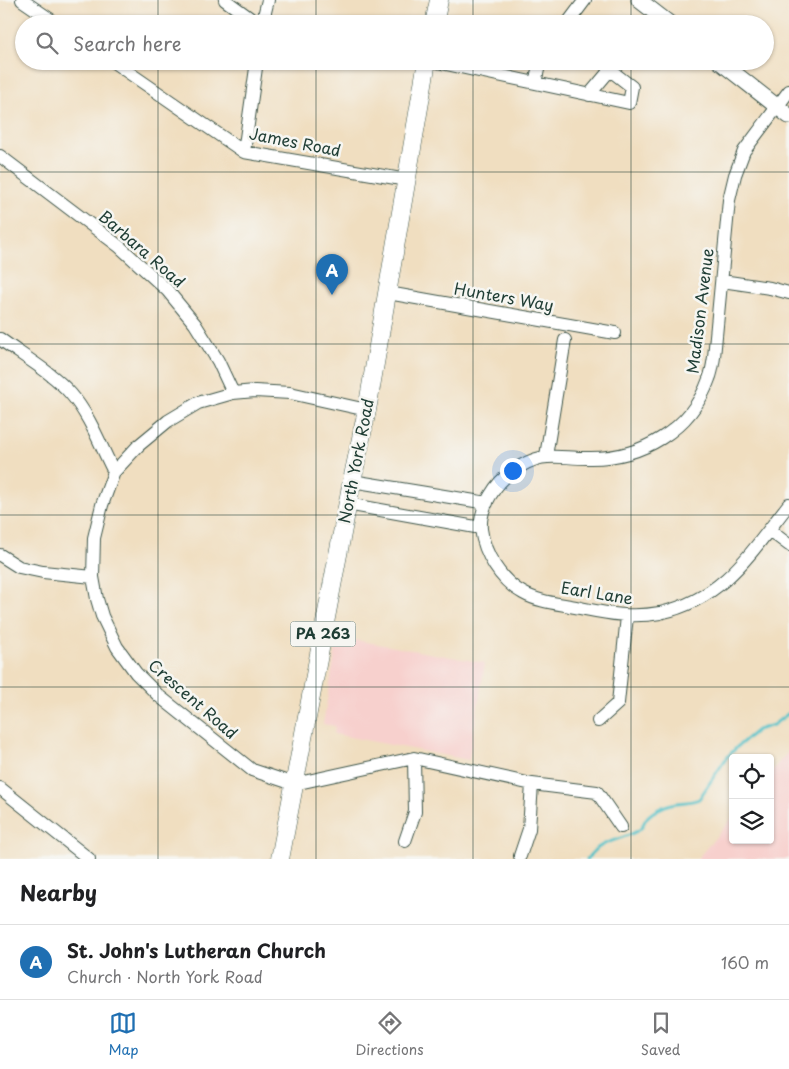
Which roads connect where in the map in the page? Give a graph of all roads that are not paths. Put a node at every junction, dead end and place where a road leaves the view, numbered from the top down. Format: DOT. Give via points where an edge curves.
graph roads {
  1 [pos="22,0"];
  2 [pos="225,0"];
  3 [pos="268,0"];
  4 [pos="438,0"];
  5 [pos="585,0"];
  6 [pos="639,0"];
  7 [pos="44,15"];
  8 [pos="246,15"];
  9 [pos="264,15"];
  10 [pos="436,15"];
  11 [pos="574,15"];
  12 [pos="658,15"];
  13 [pos="125,70"];
  14 [pos="256,70"];
  15 [pos="425,70"];
  16 [pos="474,70"];
  17 [pos="538,70"];
  18 [pos="730,70"];
  19 [pos="535,83"];
  20 [pos="789,92"];
  21 [pos="589,94"];
  22 [pos="783,111"];
  23 [pos="244,152"];
  24 [pos="0,156"];
  25 [pos="407,180"];
  26 [pos="722,281"];
  27 [pos="388,293"];
  28 [pos="789,293"];
  29 [pos="615,333"];
  30 [pos="0,339"];
  31 [pos="565,340"];
  32 [pos="232,393"];
  33 [pos="367,410"];
  34 [pos="546,456"];
  35 [pos="114,472"];
  36 [pos="352,481"];
  37 [pos="487,503"];
  38 [pos="347,504"];
  39 [pos="789,504"];
  40 [pos="481,528"];
  41 [pos="769,530"];
  42 [pos="789,545"];
  43 [pos="0,555"];
  44 [pos="93,577"];
  45 [pos="627,616"];
  46 [pos="598,721"];
  47 [pos="414,758"];
  48 [pos="294,784"];
  49 [pos="532,784"];
  50 [pos="0,788"];
  51 [pos="621,826"];
  52 [pos="406,841"];
  53 [pos="520,856"];
  54 [pos="89,859"];
  55 [pos="280,859"];
  1 -- 7 [label="street"];
  2 -- 8 [label="street"];
  3 -- 9 [label="street"];
  4 -- 10 [label="highway"];
  5 -- 11 [label="street"];
  6 -- 12 [label="main road"];
  13 -- 23 [label="street, James Road"];
  14 -- 23 [label="street"];
  15 -- 25 [label="highway, North York Road / PA 263"];
  16 -- 19 [label="street"];
  17 -- 19 [label="street"];
  18 -- 22 [label="main road"];
  19 -- 21 [label="street"];
  20 -- 22 [label="street, Madison Avenue"];
  22 -- 26 [label="street, Madison Avenue" via="744,151 734,175"];
  23 -- 25 [label="street, James Road"];
  24 -- 32 [label="street, Barbara Road" via="120,247 167,290 189,316 218,361"];
  25 -- 27 [label="highway, North York Road / PA 263"];
  26 -- 28 [label="street"];
  26 -- 34 [label="street, Madison Avenue" via="710,378 701,398 673,431 654,444 613,458"];
  27 -- 29 [label="street, Hunters Way"];
  27 -- 33 [label="highway, North York Road / PA 263"];
  30 -- 35 [label="street" via="71,394"];
  31 -- 34 [label="street"];
  32 -- 33 [label="street, Crescent Road" via="290,392"];
  32 -- 35 [label="street, Crescent Road" via="198,403 168,421"];
  33 -- 36 [label="highway, North York Road / PA 263"];
  34 -- 37 [label="street, Madison Avenue" via="526,462 510,472"];
  35 -- 44 [label="street, Crescent Road" via="94,538"];
  36 -- 37 [label="street"];
  36 -- 38 [label="highway, North York Road / PA 263"];
  37 -- 40 [label="street"];
  38 -- 40 [label="street"];
  38 -- 48 [label="highway, North York Road / PA 263"];
  39 -- 41 [label="street, Earl Lane"];
  40 -- 45 [label="street, Earl Lane" via="496,568 523,593 540,600"];
  41 -- 42 [label="street"];
  41 -- 45 [label="street, Earl Lane" via="731,576 704,596 675,609"];
  43 -- 44 [label="street" via="19,567"];
  44 -- 48 [label="street, Crescent Road" via="102,616 117,647 136,673 159,696 252,770"];
  45 -- 46 [label="street" via="618,703"];
  47 -- 48 [label="street"];
  47 -- 49 [label="street"];
  47 -- 52 [label="street" via="414,812"];
  48 -- 55 [label="highway, North York Road / PA 263"];
  49 -- 51 [label="street" via="597,792"];
  49 -- 53 [label="street" via="529,829"];
  50 -- 54 [label="street"];
}
